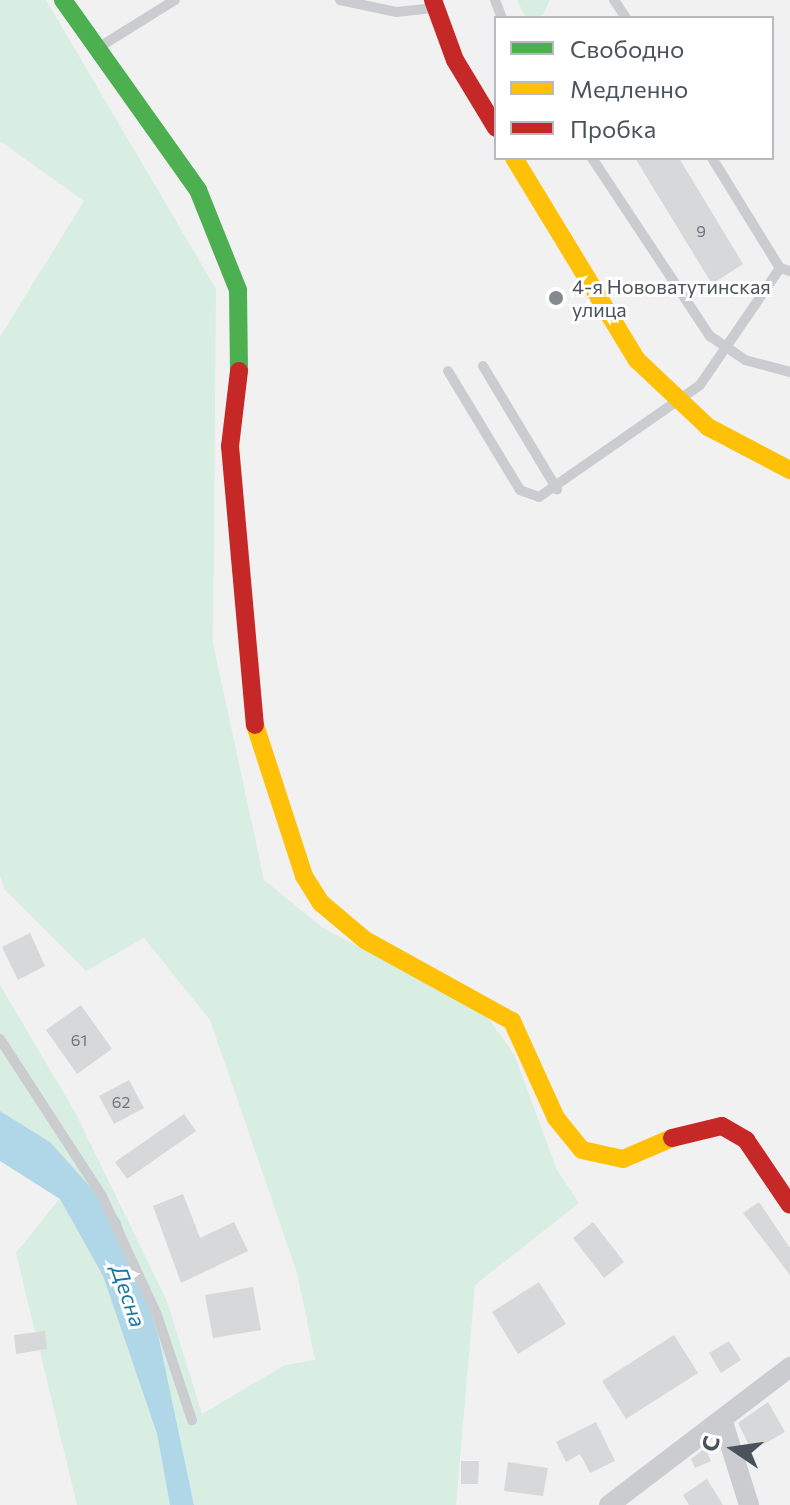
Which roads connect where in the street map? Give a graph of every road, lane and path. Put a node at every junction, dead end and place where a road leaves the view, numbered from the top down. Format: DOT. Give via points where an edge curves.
graph roads {
  1 [pos="63,0"];
  2 [pos="175,0"];
  3 [pos="340,0"];
  4 [pos="434,4"];
  5 [pos="101,46"];
  6 [pos="494,125"];
  7 [pos="515,160"];
  8 [pos="593,160"];
  9 [pos="713,160"];
  10 [pos="785,269"];
  11 [pos="726,349"];
  12 [pos="483,366"];
  13 [pos="448,371"];
  14 [pos="790,372"];
  15 [pos="678,404"];
  16 [pos="790,470"];
  17 [pos="557,489"];
  18 [pos="0,1039"];
  19 [pos="790,1205"];
  20 [pos="790,1367"];
  21 [pos="192,1420"];
  22 [pos="723,1422"];
  23 [pos="609,1505"];
  24 [pos="749,1505"];
  1 -- 5 [label="street"];
  2 -- 5 [label="lane"];
  3 -- 4 [label="lane" via="396,12"];
  4 -- 6 [label="street" via="455,60"];
  5 -- 19 [label="street" via="198,190 238,290 241,357 230,446 250,710 269,785 304,876 321,903 365,940 512,1021 556,1118 582,1150 623,1159 696,1128 722,1126 746,1140"];
  7 -- 15 [label="street" via="637,360"];
  8 -- 11 [label="lane" via="697,320"];
  9 -- 10 [label="lane"];
  10 -- 11 [label="lane"];
  11 -- 14 [label="lane"];
  11 -- 15 [label="lane"];
  12 -- 17 [label="lane"];
  13 -- 17 [label="lane" via="520,490 532,498"];
  15 -- 16 [label="street"];
  15 -- 17 [label="lane"];
  18 -- 21 [label="lane" via="102,1196 157,1315"];
  20 -- 22 [label="street"];
  22 -- 23 [label="street"];
  22 -- 24 [label="street"];
}
